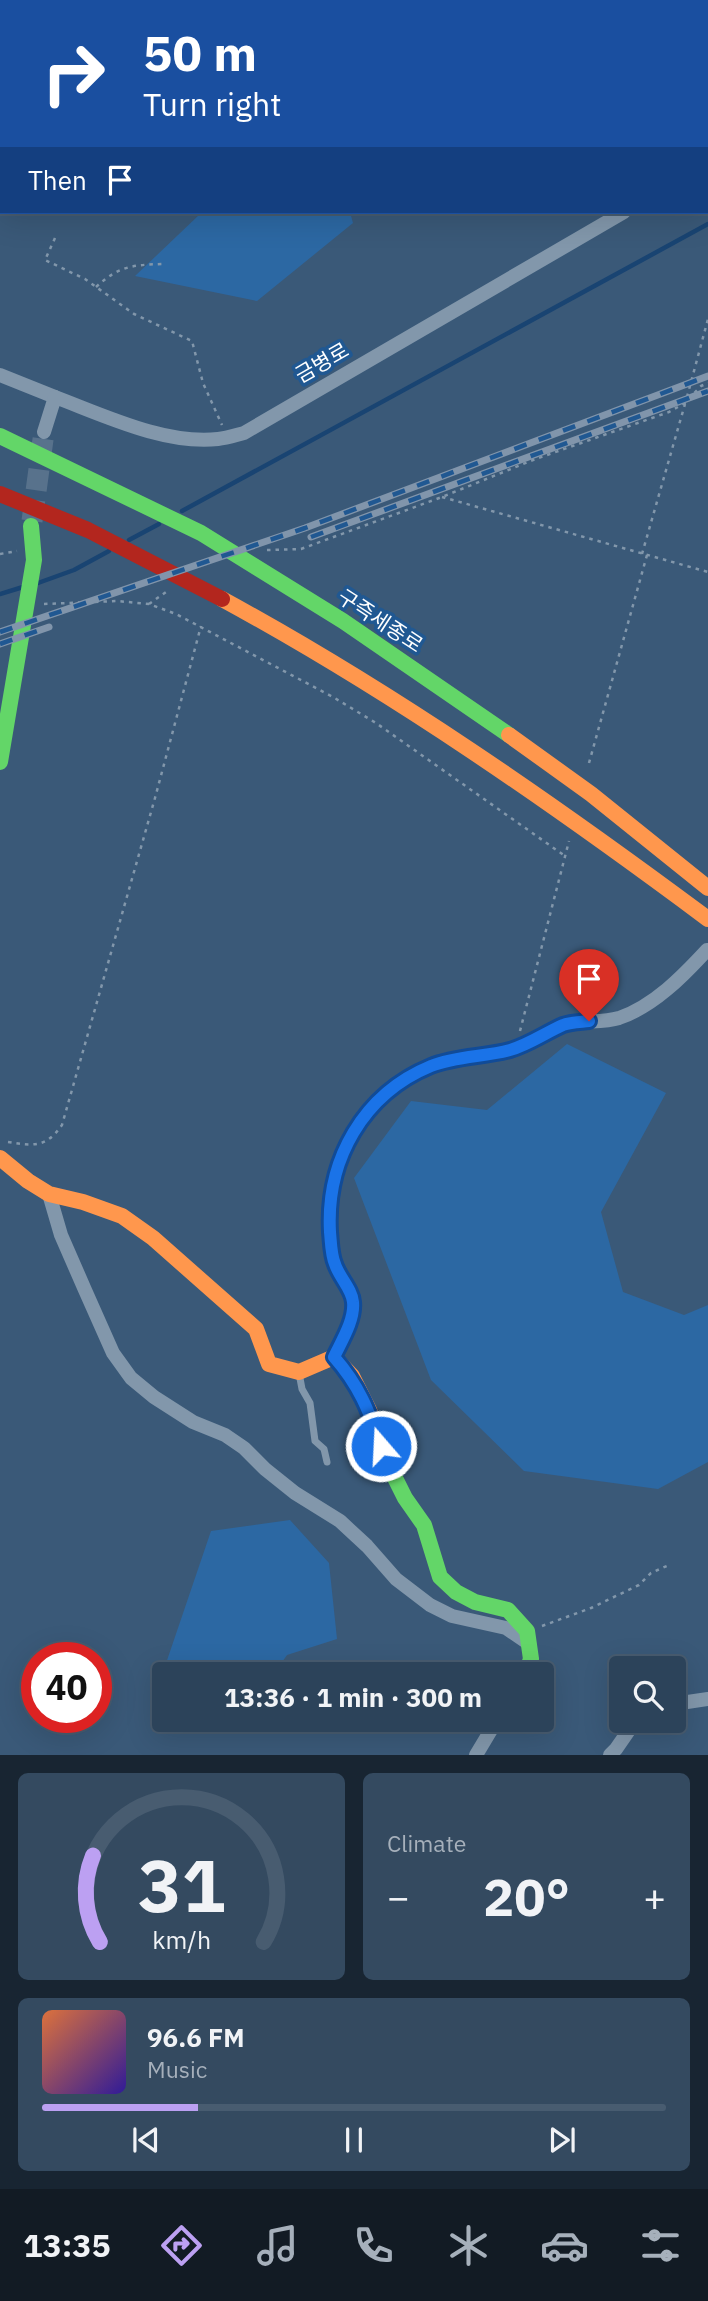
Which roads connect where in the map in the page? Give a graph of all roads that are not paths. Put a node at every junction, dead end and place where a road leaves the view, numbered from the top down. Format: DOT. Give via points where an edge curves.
graph roads {
  1 [pos="621,214"];
  2 [pos="0,375"];
  3 [pos="55,397"];
  4 [pos="44,432"];
  5 [pos="0,436"];
  6 [pos="0,494"];
  7 [pos="31,526"];
  8 [pos="0,762"];
  9 [pos="708,888"];
  10 [pos="708,919"];
  11 [pos="707,950"];
  12 [pos="0,1158"];
  13 [pos="49,1194"];
  14 [pos="334,1357"];
  15 [pos="299,1372"];
  16 [pos="327,1462"];
  17 [pos="528,1639"];
  18 [pos="530,1662"];
  19 [pos="708,1699"];
  20 [pos="686,1702"];
  21 [pos="490,1732"];
  22 [pos="627,1733"];
  23 [pos="476,1755"];
  24 [pos="610,1755"];
  1 -- 3 [label="street, 금병로" via="244,433 218,439 177,438"];
  2 -- 3 [label="street, 금병로"];
  3 -- 4 [label="street"];
  5 -- 9 [label="main road, 구즉세종로" via="201,533 343,621 591,794"];
  6 -- 10 [label="main road" via="153,563 435,726"];
  7 -- 8 [label="main road" via="34,560"];
  11 -- 14 [label="street" via="682,977 619,1018 566,1024 516,1048 432,1066 382,1096 352,1132 338,1162 330,1231 334,1263 353,1301"];
  12 -- 13 [label="main road"];
  13 -- 15 [label="main road" via="122,1216 153,1238 256,1329 269,1364"];
  13 -- 17 [label="street" via="61,1236 88,1297 113,1353 131,1378 193,1422 244,1448 295,1493 340,1521 396,1579 429,1605"];
  14 -- 15 [label="main road"];
  14 -- 17 [label="main road" via="352,1376 369,1410 387,1463 424,1525 440,1577 475,1602 508,1609 527,1631"];
  15 -- 16 [label="lane" via="310,1403 315,1441 324,1449"];
  17 -- 18 [label="main road"];
  19 -- 20 [label="street"];
  21 -- 23 [label="street"];
  22 -- 24 [label="street"];
}
